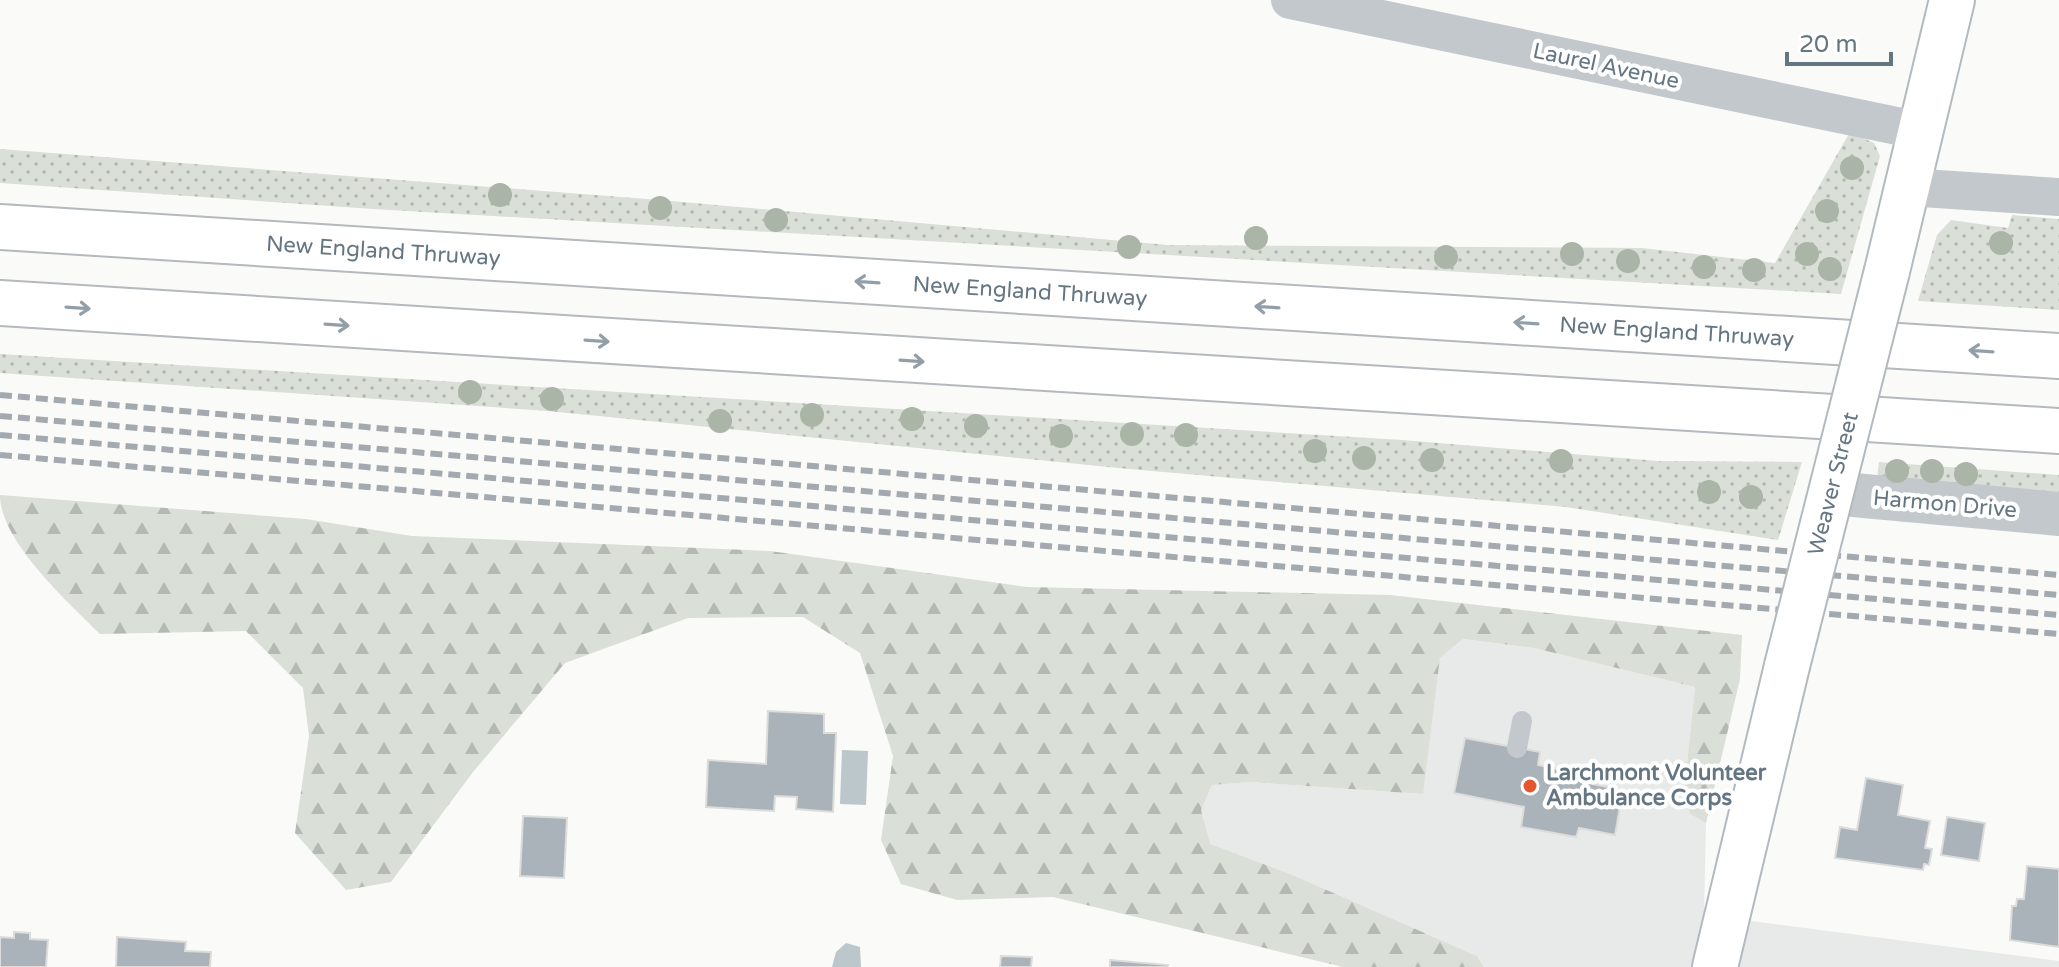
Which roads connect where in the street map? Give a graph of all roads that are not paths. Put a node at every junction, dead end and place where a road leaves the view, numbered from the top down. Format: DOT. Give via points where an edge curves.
graph roads {
  1 [pos="1290,0"];
  2 [pos="1952,0"];
  3 [pos="1921,131"];
  4 [pos="1907,187"];
  5 [pos="2059,197"];
  6 [pos="0,227"];
  7 [pos="0,303"];
  8 [pos="2059,356"];
  9 [pos="2059,431"];
  10 [pos="1846,495"];
  11 [pos="2059,514"];
  12 [pos="1522,721"];
  13 [pos="1517,748"];
  14 [pos="1715,967"];
  1 -- 3 [label="street, Laurel Avenue"];
  2 -- 3 [label="main road, Weaver Street"];
  3 -- 4 [label="main road, Weaver Street"];
  4 -- 5 [label="street"];
  4 -- 10 [label="main road, Weaver Street, bridge"];
  8 -- 6 [label="main road, New England Thruway, one-way"];
  7 -- 9 [label="main road, one-way"];
  10 -- 11 [label="street, Harmon Drive"];
  10 -- 14 [label="main road, Weaver Street, bridge" via="1787,666"];
  12 -- 13 [label="lane"];
}
